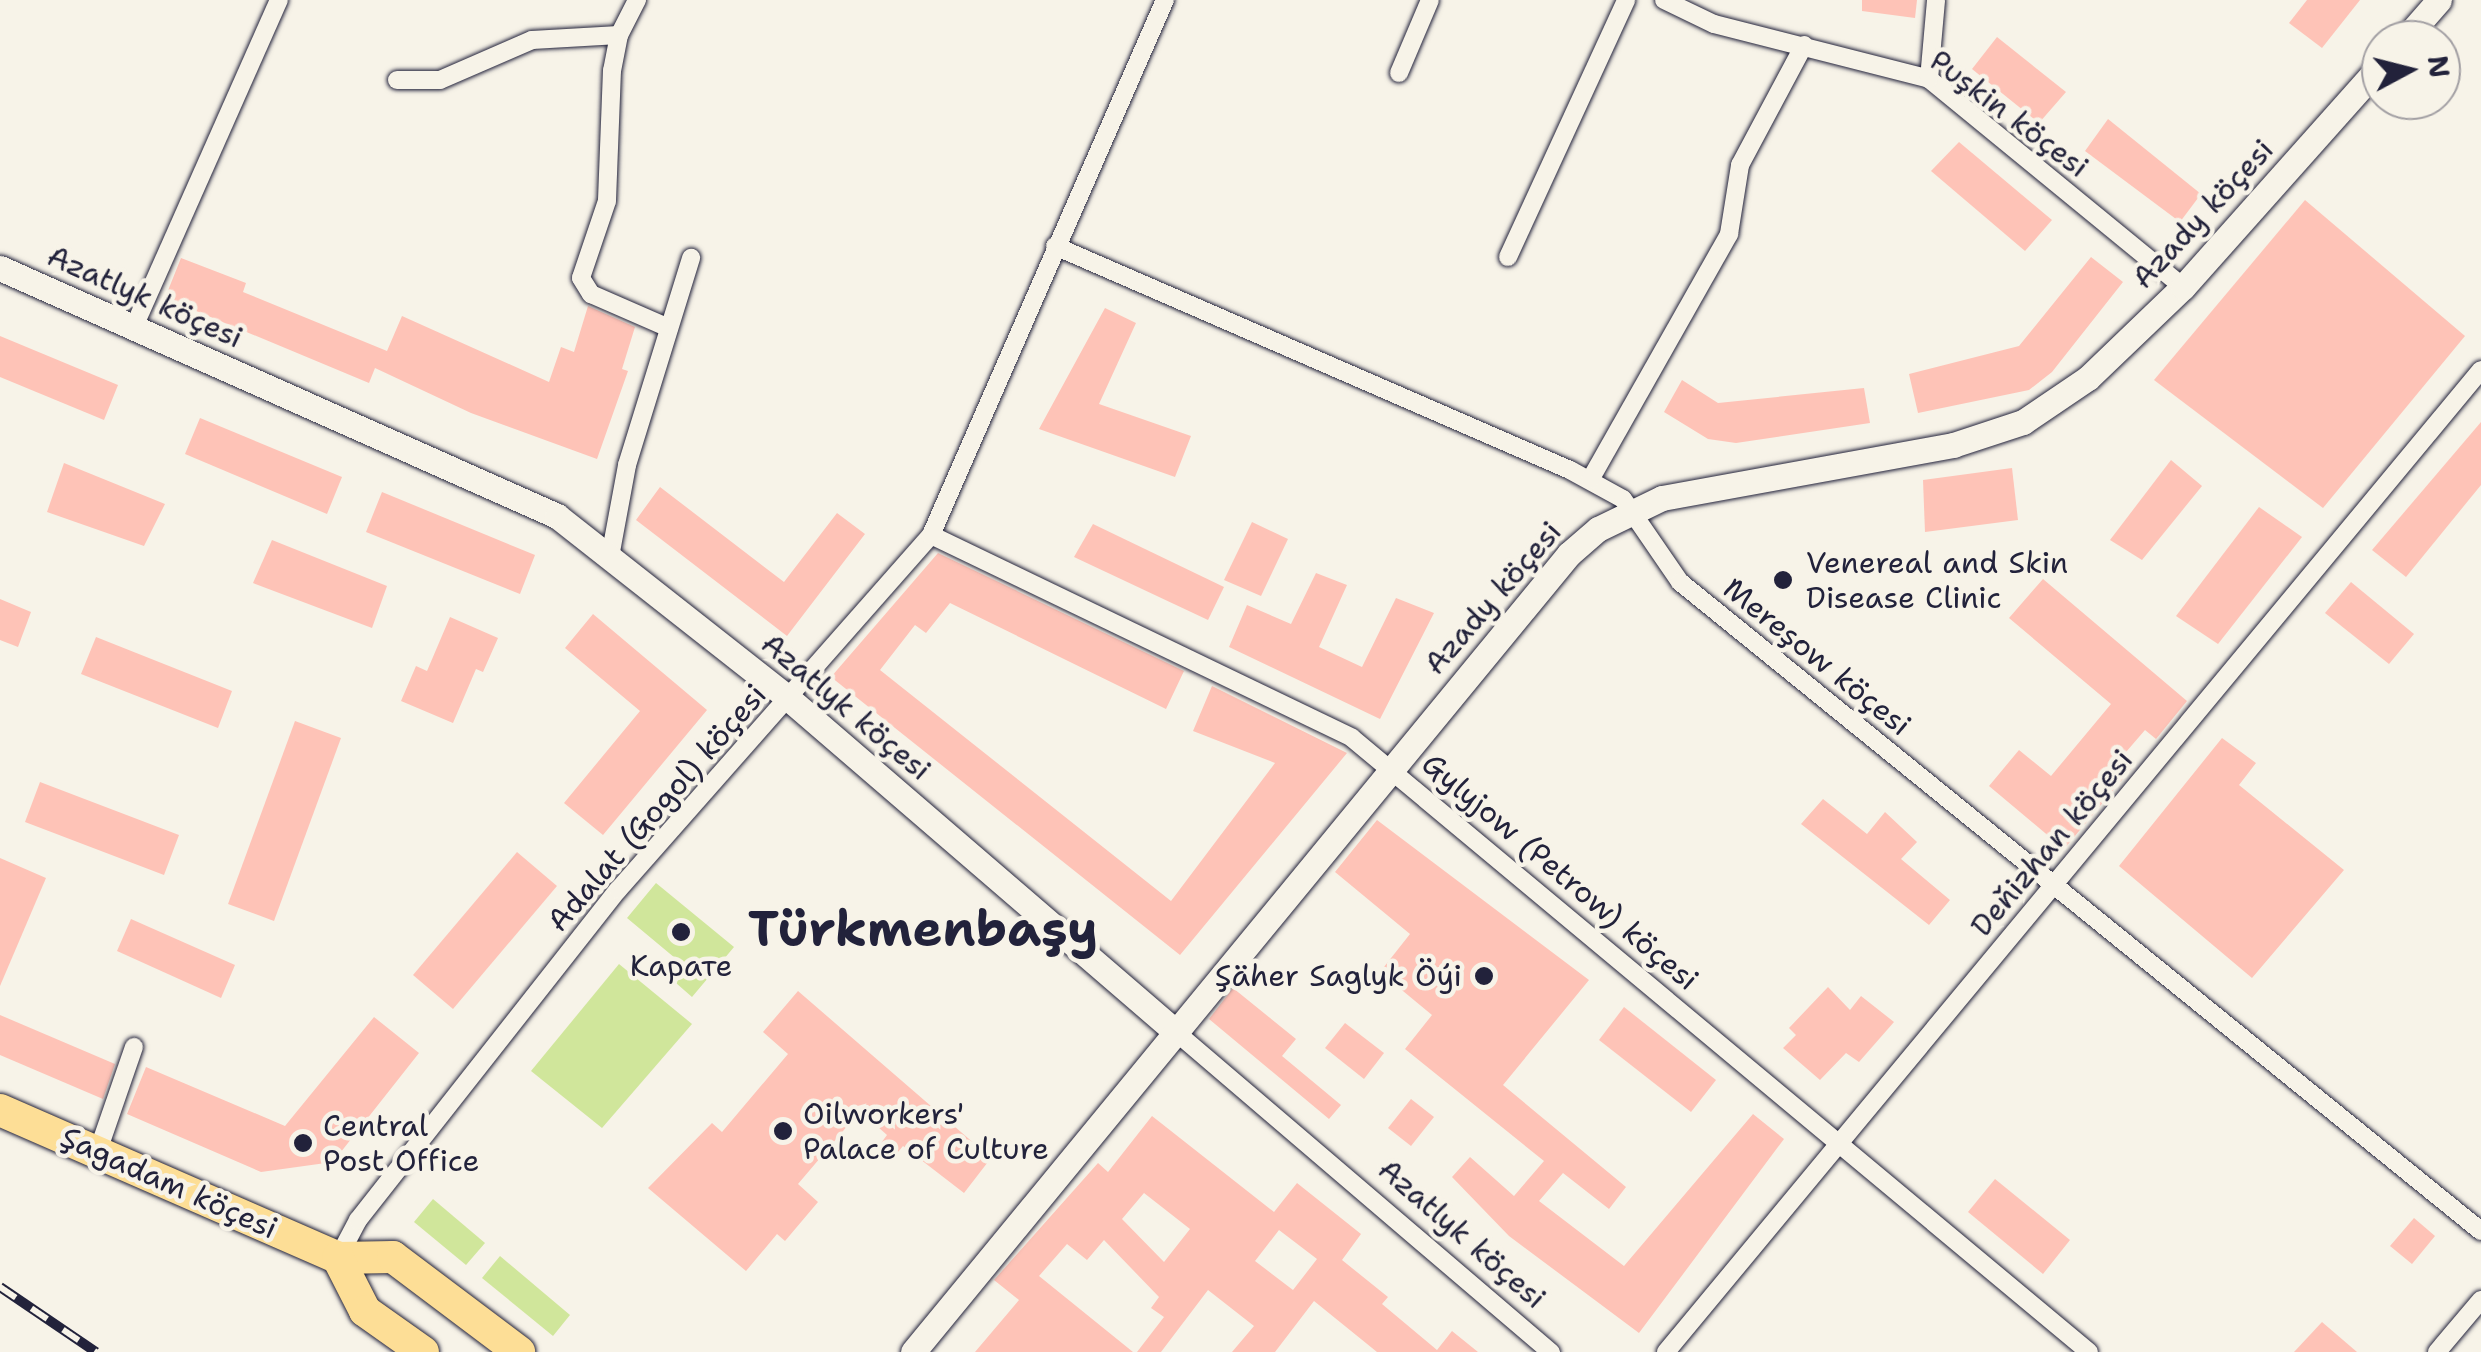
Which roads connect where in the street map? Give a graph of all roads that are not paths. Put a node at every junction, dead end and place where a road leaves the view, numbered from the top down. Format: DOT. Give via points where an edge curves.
graph roads {
  1 [pos="278,0"];
  2 [pos="637,0"];
  3 [pos="1165,0"];
  4 [pos="1430,0"];
  5 [pos="1626,0"];
  6 [pos="1664,0"];
  7 [pos="1936,0"];
  8 [pos="2440,0"];
  9 [pos="2422,20"];
  10 [pos="619,36"];
  11 [pos="1804,46"];
  12 [pos="1398,73"];
  13 [pos="1928,79"];
  14 [pos="397,80"];
  15 [pos="2361,88"];
  16 [pos="1055,246"];
  17 [pos="1508,257"];
  18 [pos="691,258"];
  19 [pos="0,268"];
  20 [pos="2183,287"];
  21 [pos="134,328"];
  22 [pos="670,328"];
  23 [pos="2481,370"];
  24 [pos="1590,480"];
  25 [pos="1632,510"];
  26 [pos="931,534"];
  27 [pos="610,557"];
  28 [pos="788,698"];
  29 [pos="1394,768"];
  30 [pos="2054,885"];
  31 [pos="1177,1033"];
  32 [pos="134,1046"];
  33 [pos="0,1110"];
  34 [pos="1839,1144"];
  35 [pos="99,1148"];
  36 [pos="2481,1231"];
  37 [pos="338,1258"];
  38 [pos="2481,1300"];
  39 [pos="423,1352"];
  40 [pos="519,1352"];
  41 [pos="913,1352"];
  42 [pos="1551,1352"];
  43 [pos="1666,1352"];
  44 [pos="2089,1352"];
  45 [pos="2437,1352"];
  1 -- 21 [label="street"];
  2 -- 10 [label="street"];
  3 -- 16 [label="street, Adalat (Gogol) köçesi"];
  4 -- 12 [label="street"];
  5 -- 17 [label="street"];
  6 -- 11 [label="street, Puşkin köçesi" via="1714,24"];
  7 -- 13 [label="street"];
  8 -- 9 [label="main road"];
  10 -- 14 [label="street" via="532,40 440,80"];
  10 -- 22 [label="street" via="607,201 581,278 590,294"];
  11 -- 13 [label="street, Puşkin köçesi"];
  11 -- 24 [label="street" via="1740,165 1729,234"];
  13 -- 20 [label="street, Puşkin köçesi"];
  15 -- 20 [label="main road, Azady köçesi"];
  16 -- 24 [label="street, Mereşow köçesi"];
  16 -- 26 [label="street, Adalat (Gogol) köçesi"];
  18 -- 22 [label="street"];
  19 -- 21 [label="main road, Azatlyk köçesi"];
  20 -- 25 [label="main road, Azady köçesi" via="2075,388 1997,432 1693,491"];
  21 -- 27 [label="main road, Azatlyk köçesi" via="556,516"];
  22 -- 27 [label="street" via="627,465"];
  23 -- 30 [label="street, Deňizhan köçesi"];
  24 -- 25 [label="street, Mereşow köçesi"];
  25 -- 29 [label="main road, Azady köçesi" via="1598,529 1541,583"];
  25 -- 30 [label="street, Mereşow köçesi" via="1680,582"];
  26 -- 28 [label="street, Adalat (Gogol) köçesi"];
  26 -- 29 [label="street, Gylyjow (Petrow) köçesi" via="1318,717"];
  27 -- 28 [label="main road, Azatlyk köçesi"];
  28 -- 31 [label="main road, Azatlyk köçesi"];
  28 -- 37 [label="street, Adalat (Gogol) köçesi" via="618,890 358,1220"];
  29 -- 31 [label="main road, Azady köçesi"];
  29 -- 34 [label="street, Gylyjow (Petrow) köçesi"];
  30 -- 34 [label="street, Deňizhan köçesi"];
  30 -- 36 [label="street, Mereşow köçesi"];
  31 -- 41 [label="main road, Azady köçesi"];
  31 -- 42 [label="street, Azatlyk köçesi"];
  32 -- 35 [label="street"];
  33 -- 35 [label="highway, Şagadam köçesi"];
  34 -- 43 [label="street, Deňizhan köçesi"];
  34 -- 44 [label="street, Gylyjow (Petrow) köçesi"];
  35 -- 37 [label="highway, Şagadam köçesi"];
  37 -- 39 [label="highway" via="365,1311"];
  37 -- 40 [label="highway, Şagadam köçesi" via="394,1257"];
  38 -- 45 [label="street"];
}
